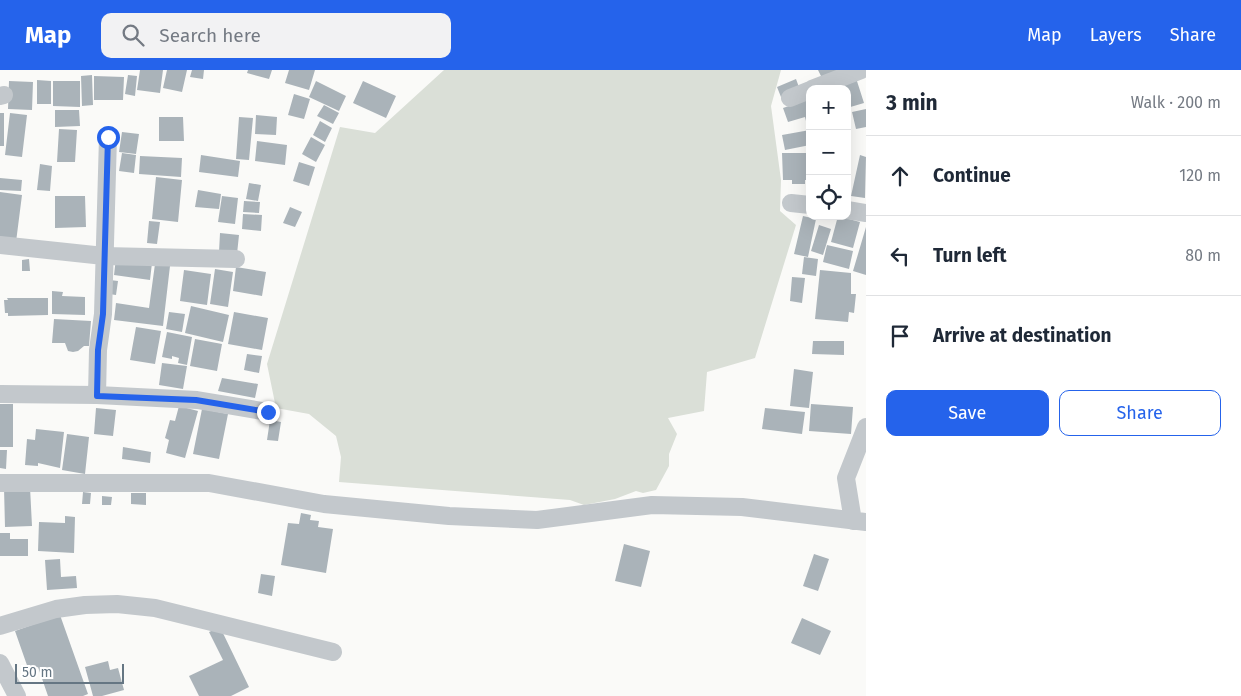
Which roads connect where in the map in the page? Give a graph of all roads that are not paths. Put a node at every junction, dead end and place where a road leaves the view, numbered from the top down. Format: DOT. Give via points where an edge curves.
graph roads {
  1 [pos="861,70"];
  2 [pos="822,85"];
  3 [pos="806,91"];
  4 [pos="790,98"];
  5 [pos="108,137"];
  6 [pos="791,203"];
  7 [pos="806,205"];
  8 [pos="851,211"];
  9 [pos="866,213"];
  10 [pos="0,245"];
  11 [pos="104,256"];
  12 [pos="236,258"];
  13 [pos="0,394"];
  14 [pos="97,396"];
  15 [pos="268,412"];
  16 [pos="866,428"];
  17 [pos="0,483"];
  18 [pos="859,522"];
  19 [pos="0,626"];
  20 [pos="333,652"];
  21 [pos="0,662"];
  22 [pos="17,696"];
  1 -- 2 [label="street"];
  3 -- 4 [label="street"];
  5 -- 11 [label="street"];
  6 -- 7 [label="street"];
  8 -- 9 [label="street"];
  10 -- 11 [label="street"];
  11 -- 12 [label="street"];
  11 -- 14 [label="street"];
  13 -- 14 [label="street"];
  14 -- 15 [label="street" via="196,400"];
  16 -- 18 [label="street" via="846,478"];
  17 -- 18 [label="street" via="210,483 324,504 449,516 537,520 652,505 742,507"];
  19 -- 20 [label="street" via="56,609 116,604 155,608"];
  21 -- 22 [label="street"];
}
